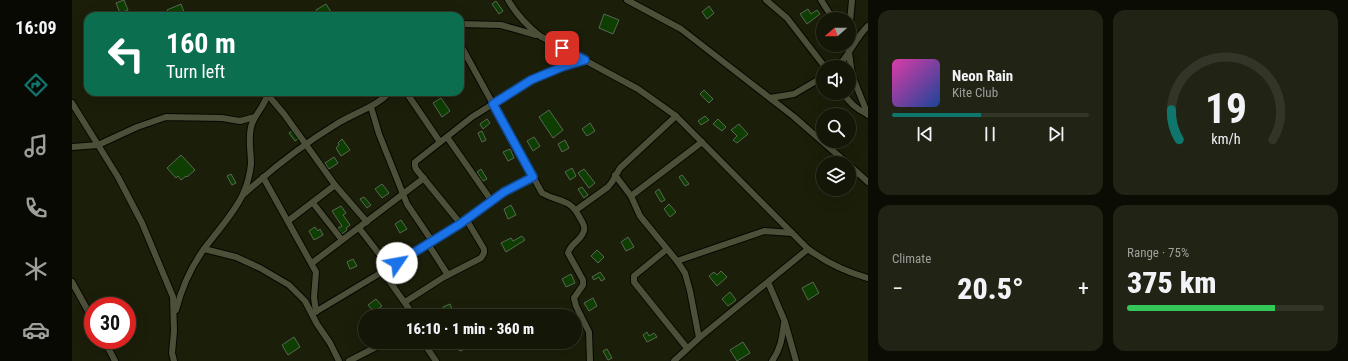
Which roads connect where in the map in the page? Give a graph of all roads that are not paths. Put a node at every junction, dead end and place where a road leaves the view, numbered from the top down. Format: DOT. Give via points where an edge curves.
graph roads {
  1 [pos="508,0"];
  2 [pos="627,0"];
  3 [pos="766,0"];
  4 [pos="821,0"];
  5 [pos="852,0"];
  6 [pos="829,12"];
  7 [pos="851,12"];
  8 [pos="464,26"];
  9 [pos="868,26"];
  10 [pos="540,36"];
  11 [pos="464,51"];
  12 [pos="849,53"];
  13 [pos="585,60"];
  14 [pos="820,60"];
  15 [pos="843,60"];
  16 [pos="816,81"];
  17 [pos="267,96"];
  18 [pos="270,96"];
  19 [pos="385,96"];
  20 [pos="409,96"];
  21 [pos="770,98"];
  22 [pos="848,100"];
  23 [pos="72,103"];
  24 [pos="493,104"];
  25 [pos="371,107"];
  26 [pos="868,114"];
  27 [pos="676,116"];
  28 [pos="255,117"];
  29 [pos="447,137"];
  30 [pos="440,142"];
  31 [pos="702,142"];
  32 [pos="306,144"];
  33 [pos="98,145"];
  34 [pos="72,147"];
  35 [pos="839,156"];
  36 [pos="856,171"];
  37 [pos="616,175"];
  38 [pos="263,177"];
  39 [pos="533,177"];
  40 [pos="424,178"];
  41 [pos="868,182"];
  42 [pos="335,185"];
  43 [pos="403,194"];
  44 [pos="243,195"];
  45 [pos="631,196"];
  46 [pos="491,200"];
  47 [pos="313,203"];
  48 [pos="576,210"];
  49 [pos="466,219"];
  50 [pos="288,221"];
  51 [pos="367,222"];
  52 [pos="460,224"];
  53 [pos="359,228"];
  54 [pos="792,233"];
  55 [pos="342,240"];
  56 [pos="430,242"];
  57 [pos="204,249"];
  58 [pos="666,249"];
  59 [pos="808,249"];
  60 [pos="677,261"];
  61 [pos="312,263"];
  62 [pos="390,268"];
  63 [pos="383,272"];
  64 [pos="448,276"];
  65 [pos="868,278"];
  66 [pos="72,282"];
  67 [pos="768,282"];
  68 [pos="404,302"];
  69 [pos="84,304"];
  70 [pos="409,309"];
  71 [pos="314,313"];
  72 [pos="174,317"];
  73 [pos="785,322"];
  74 [pos="699,338"];
  75 [pos="687,348"];
  76 [pos="109,349"];
  77 [pos="372,349"];
  78 [pos="428,349"];
  79 [pos="115,361"];
  80 [pos="174,361"];
  81 [pos="339,361"];
  82 [pos="349,361"];
  83 [pos="436,361"];
  84 [pos="590,361"];
  85 [pos="674,361"];
  86 [pos="772,361"];
  87 [pos="796,361"];
  1 -- 10 [label="street" via="527,26"];
  2 -- 21 [label="street" via="681,29"];
  3 -- 14 [label="street" via="787,18"];
  4 -- 6 [label="street"];
  5 -- 7 [label="street"];
  8 -- 10 [label="street" via="501,25"];
  9 -- 12 [label="street"];
  10 -- 13 [label="street"];
  11 -- 24 [label="street"];
  12 -- 15 [label="street"];
  12 -- 26 [label="street" via="852,75"];
  13 -- 24 [label="street" via="531,80"];
  13 -- 27 [label="street" via="638,89"];
  16 -- 21 [label="street" via="794,94"];
  17 -- 28 [label="street" via="263,107"];
  18 -- 32 [label="street"];
  19 -- 25 [label="street"];
  20 -- 30 [label="street"];
  21 -- 35 [label="street"];
  22 -- 26 [label="street" via="858,110"];
  23 -- 33 [label="street"];
  24 -- 29 [label="street"];
  24 -- 39 [label="street"];
  25 -- 32 [label="street" via="336,124"];
  25 -- 43 [label="street"];
  27 -- 31 [label="street"];
  27 -- 37 [label="street" via="620,168"];
  28 -- 33 [label="street" via="240,121 222,118 166,117"];
  28 -- 44 [label="street" via="249,140 249,177"];
  29 -- 30 [label="street"];
  29 -- 46 [label="street"];
  30 -- 40 [label="street" via="415,162 416,169"];
  31 -- 45 [label="street"];
  31 -- 54 [label="street"];
  32 -- 38 [label="street"];
  32 -- 42 [label="street"];
  33 -- 34 [label="street"];
  33 -- 72 [label="street" via="142,223 173,297"];
  36 -- 41 [label="street"];
  37 -- 45 [label="street"];
  37 -- 48 [label="street" via="602,192"];
  38 -- 44 [label="street"];
  38 -- 50 [label="street"];
  39 -- 46 [label="street"];
  39 -- 48 [label="street" via="542,193 568,202"];
  40 -- 43 [label="street"];
  40 -- 52 [label="street"];
  42 -- 47 [label="street"];
  42 -- 51 [label="street"];
  43 -- 51 [label="street"];
  43 -- 56 [label="street"];
  44 -- 57 [label="street"];
  45 -- 58 [label="street" via="640,216"];
  46 -- 49 [label="street"];
  47 -- 50 [label="street"];
  47 -- 55 [label="street"];
  48 -- 84 [label="street" via="584,225 584,231 580,239 569,248 568,253 583,280 583,285 574,298 589,332"];
  49 -- 52 [label="street"];
  49 -- 64 [label="street" via="484,253 480,258"];
  50 -- 61 [label="street"];
  51 -- 53 [label="street"];
  52 -- 56 [label="street"];
  53 -- 55 [label="street"];
  53 -- 62 [label="street"];
  54 -- 59 [label="street"];
  54 -- 60 [label="street" via="764,231"];
  55 -- 61 [label="street"];
  56 -- 62 [label="street"];
  56 -- 64 [label="street"];
  57 -- 71 [label="street" via="236,257 283,281 298,293"];
  57 -- 72 [label="street" via="190,270 178,299"];
  58 -- 60 [label="street"];
  58 -- 75 [label="street" via="634,276 634,282"];
  59 -- 65 [label="street" via="824,261"];
  59 -- 67 [label="street"];
  60 -- 74 [label="street" via="690,292"];
  61 -- 71 [label="street" via="316,272"];
  62 -- 63 [label="street"];
  63 -- 68 [label="street"];
  63 -- 71 [label="street"];
  64 -- 68 [label="street"];
  66 -- 69 [label="street"];
  67 -- 73 [label="street"];
  67 -- 74 [label="street"];
  68 -- 70 [label="street"];
  71 -- 81 [label="street" via="317,324"];
  72 -- 80 [label="street"];
  73 -- 86 [label="street" via="781,345"];
  73 -- 87 [label="street"];
  74 -- 75 [label="street"];
  75 -- 85 [label="street"];
  76 -- 79 [label="street"];
  77 -- 82 [label="street"];
  78 -- 83 [label="street"];
}
